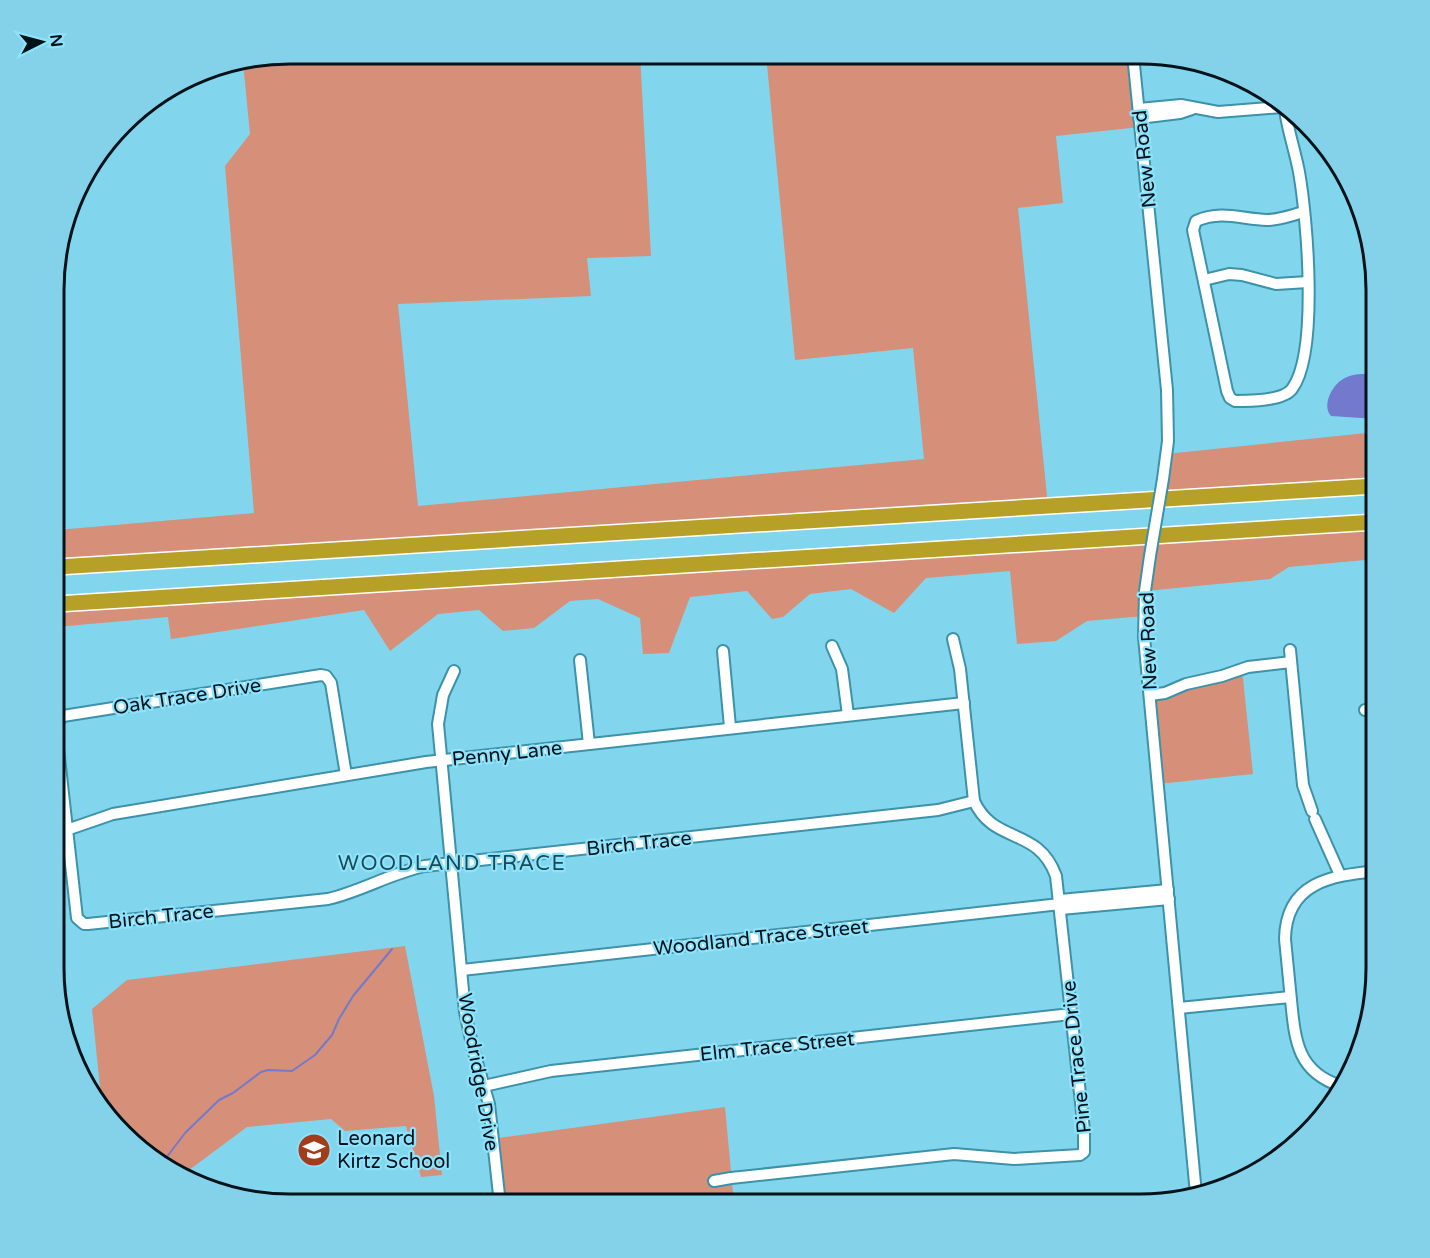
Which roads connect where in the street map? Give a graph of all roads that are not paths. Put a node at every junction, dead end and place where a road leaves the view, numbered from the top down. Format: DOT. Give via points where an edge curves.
graph roads {
  1 [pos="1134,64"];
  2 [pos="1273,109"];
  3 [pos="1139,114"];
  4 [pos="1286,118"];
  5 [pos="1304,212"];
  6 [pos="1204,280"];
  7 [pos="1308,282"];
  8 [pos="1366,487"];
  9 [pos="1366,523"];
  10 [pos="64,567"];
  11 [pos="64,604"];
  12 [pos="953,639"];
  13 [pos="832,646"];
  14 [pos="1290,650"];
  15 [pos="723,651"];
  16 [pos="580,660"];
  17 [pos="1291,662"];
  18 [pos="454,670"];
  19 [pos="1150,696"];
  20 [pos="964,703"];
  21 [pos="848,715"];
  22 [pos="64,716"];
  23 [pos="730,728"];
  24 [pos="590,744"];
  25 [pos="442,760"];
  26 [pos="346,775"];
  27 [pos="974,801"];
  28 [pos="64,809"];
  29 [pos="66,830"];
  30 [pos="452,863"];
  31 [pos="1366,873"];
  32 [pos="1340,875"];
  33 [pos="1168,894"];
  34 [pos="1060,904"];
  35 [pos="462,970"];
  36 [pos="1290,997"];
  37 [pos="1179,1008"];
  38 [pos="1071,1014"];
  39 [pos="1334,1083"];
  40 [pos="484,1086"];
  41 [pos="714,1181"];
  42 [pos="1195,1187"];
  43 [pos="499,1194"];
  1 -- 3 [label="street, New Road"];
  2 -- 3 [label="street" via="1218,112 1192,108 1180,113"];
  3 -- 19 [label="street, New Road, bridge" via="1168,400 1168,441 1143,621"];
  4 -- 5 [label="street"];
  5 -- 6 [label="street" via="1276,219 1232,215 1196,221 1194,230"];
  5 -- 7 [label="street"];
  6 -- 7 [label="street" via="1236,274 1276,284"];
  6 -- 7 [label="street" via="1227,391 1235,401 1284,396 1292,390 1307,344"];
  8 -- 10 [label="highway"];
  9 -- 11 [label="highway"];
  12 -- 20 [label="street"];
  13 -- 21 [label="street" via="842,669"];
  14 -- 17 [label="street"];
  15 -- 23 [label="street"];
  16 -- 24 [label="street"];
  17 -- 19 [label="street" via="1248,667"];
  17 -- 32 [label="street" via="1303,785"];
  18 -- 25 [label="street, Woodridge Drive" via="439,709"];
  19 -- 33 [label="street, New Road"];
  20 -- 21 [label="street, Penny Lane"];
  20 -- 27 [label="street"];
  21 -- 23 [label="street, Penny Lane"];
  22 -- 26 [label="street, Oak Trace Drive" via="326,676 331,683"];
  23 -- 24 [label="street, Penny Lane"];
  24 -- 25 [label="street, Penny Lane"];
  25 -- 26 [label="street, Penny Lane"];
  25 -- 30 [label="street, Woodridge Drive"];
  26 -- 29 [label="street, Penny Lane" via="113,814"];
  27 -- 30 [label="street, Birch Trace" via="938,810"];
  27 -- 34 [label="street, Pine Trace Drive" via="992,825 1029,842 1045,855 1056,876"];
  28 -- 29 [label="street, Oak Trace Drive"];
  29 -- 30 [label="street, Birch Trace" via="76,915 80,922 88,924 328,899 408,870"];
  30 -- 35 [label="street, Woodridge Drive"];
  31 -- 32 [label="street"];
  32 -- 36 [label="street" via="1310,887 1289,913 1284,939"];
  33 -- 34 [label="street, Woodland Trace Street"];
  33 -- 37 [label="street, New Road"];
  34 -- 35 [label="street, Woodland Trace Street"];
  34 -- 38 [label="street, Pine Trace Drive"];
  35 -- 40 [label="street, Woodridge Drive" via="468,1030"];
  36 -- 37 [label="street"];
  36 -- 39 [label="street" via="1294,1035 1304,1059 1317,1075"];
  37 -- 42 [label="street, New Road"];
  38 -- 40 [label="street, Elm Trace Street" via="551,1071"];
  38 -- 41 [label="street, Pine Trace Drive" via="1084,1130 1084,1149 1080,1155 1014,1159 954,1154"];
  40 -- 43 [label="street, Woodridge Drive"];
}
